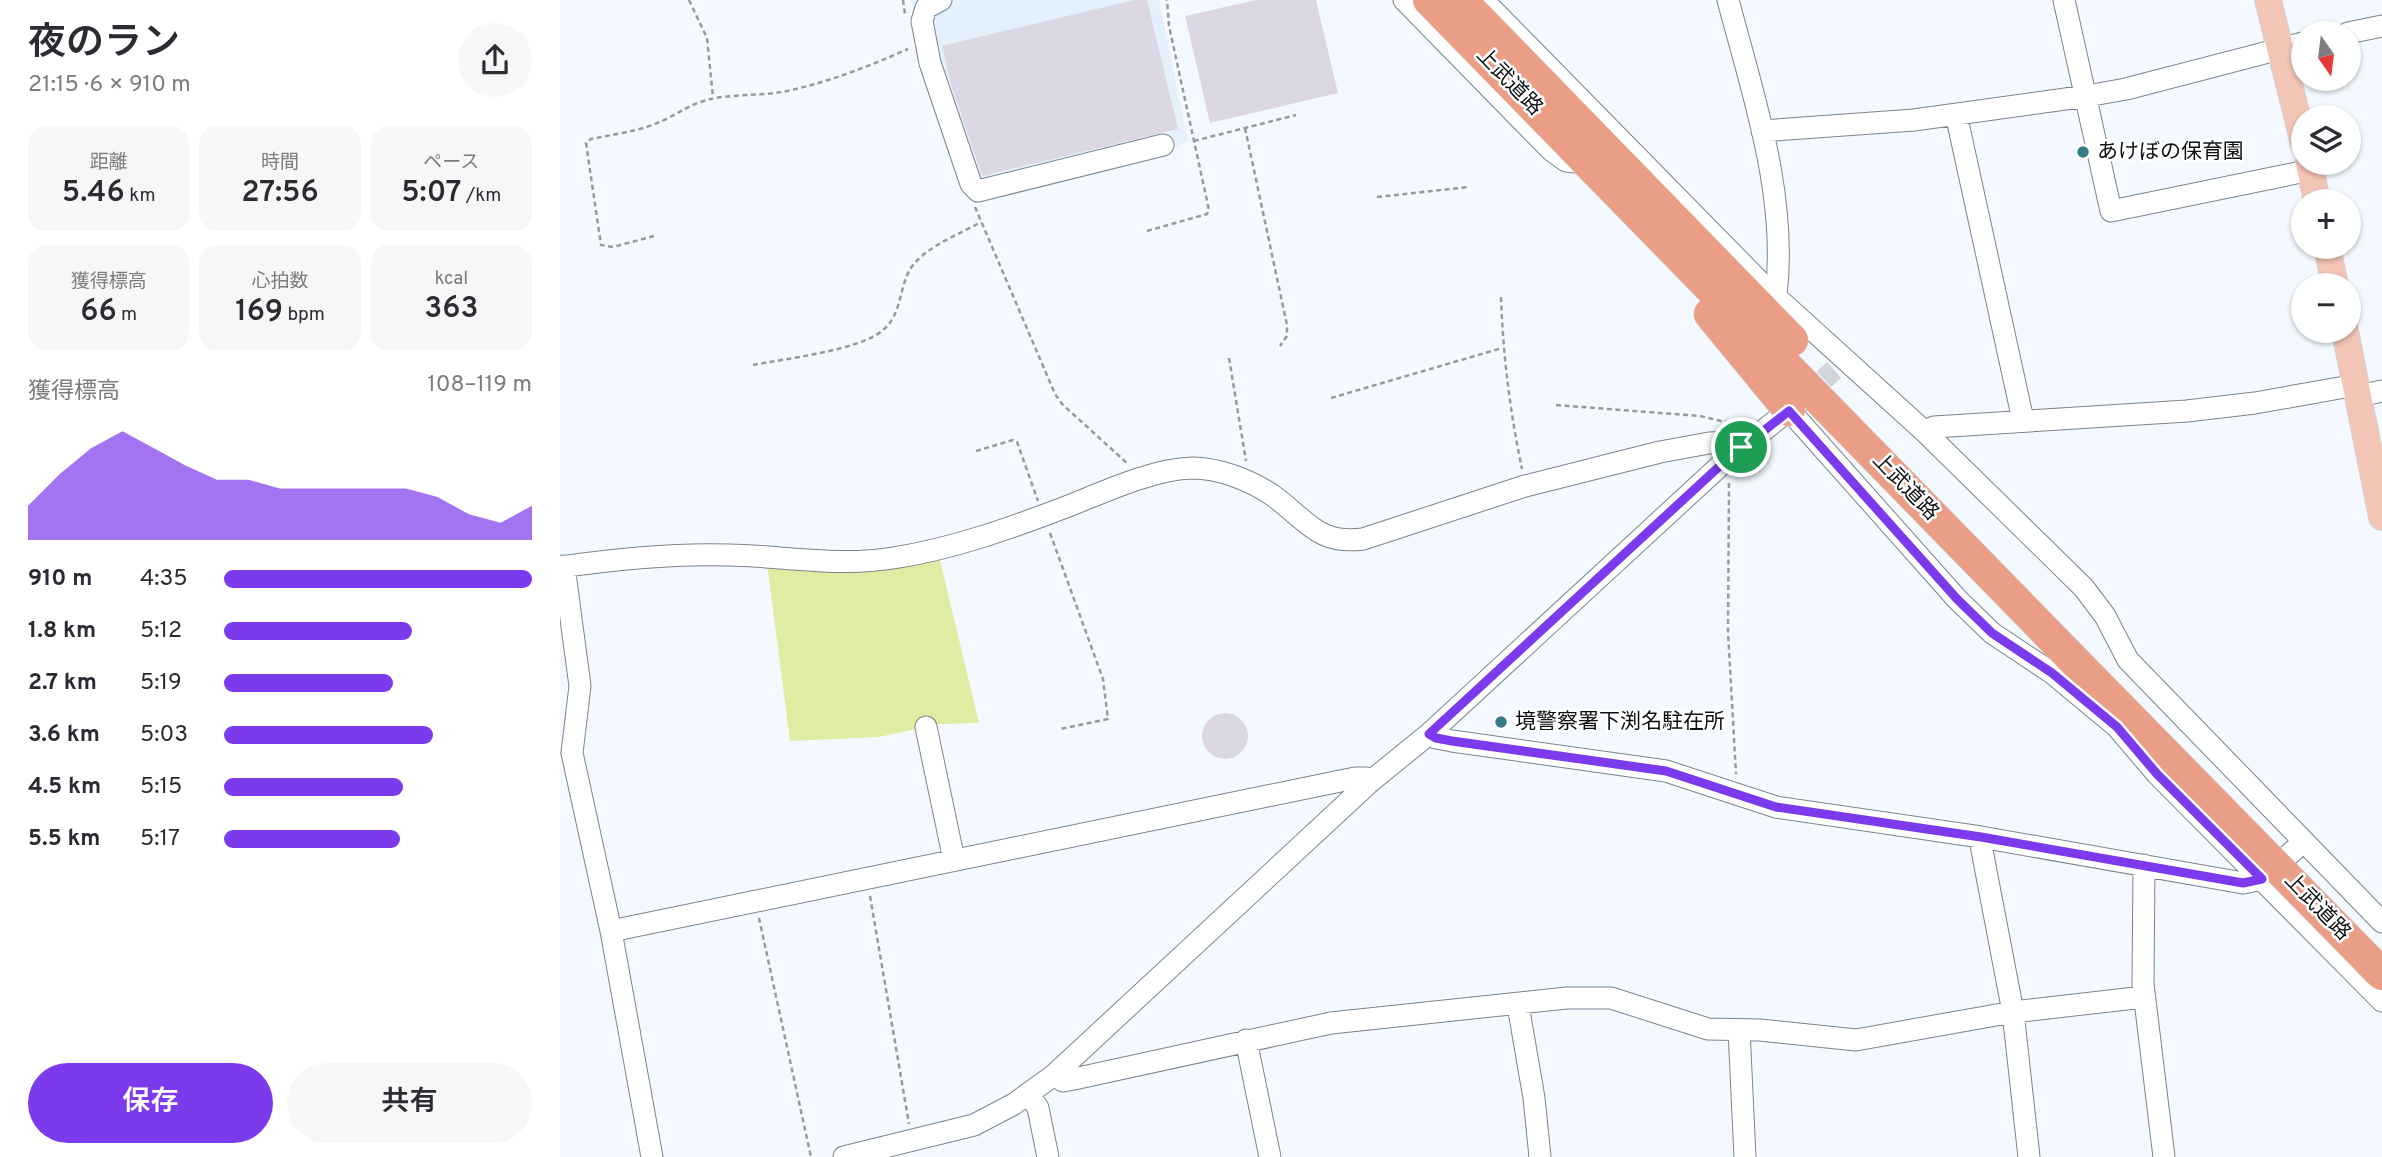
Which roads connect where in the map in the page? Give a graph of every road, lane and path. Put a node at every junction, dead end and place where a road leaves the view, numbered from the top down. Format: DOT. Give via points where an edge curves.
graph roads {
  1 [pos="689,0"];
  2 [pos="904,0"];
  3 [pos="941,0"];
  4 [pos="1167,0"];
  5 [pos="1404,0"];
  6 [pos="1429,0"];
  7 [pos="1461,0"];
  8 [pos="1483,0"];
  9 [pos="1728,0"];
  10 [pos="2064,0"];
  11 [pos="2269,0"];
  12 [pos="906,17"];
  13 [pos="2382,26"];
  14 [pos="2361,30"];
  15 [pos="2291,44"];
  16 [pos="2291,46"];
  17 [pos="912,47"];
  18 [pos="2087,96"];
  19 [pos="713,99"];
  20 [pos="1956,114"];
  21 [pos="1296,115"];
  22 [pos="1552,126"];
  23 [pos="1245,128"];
  24 [pos="1762,131"];
  25 [pos="1194,141"];
  26 [pos="1163,145"];
  27 [pos="1577,162"];
  28 [pos="2291,170"];
  29 [pos="1469,187"];
  30 [pos="1377,197"];
  31 [pos="971,199"];
  32 [pos="981,222"];
  33 [pos="1147,231"];
  34 [pos="654,236"];
  35 [pos="1776,295"];
  36 [pos="1501,297"];
  37 [pos="2349,343"];
  38 [pos="1280,346"];
  39 [pos="1502,348"];
  40 [pos="1229,358"];
  41 [pos="753,365"];
  42 [pos="2366,391"];
  43 [pos="1331,398"];
  44 [pos="1556,405"];
  45 [pos="1795,406"];
  46 [pos="2024,420"];
  47 [pos="1924,431"];
  48 [pos="1746,443"];
  49 [pos="976,451"];
  50 [pos="1723,463"];
  51 [pos="1143,479"];
  52 [pos="1246,481"];
  53 [pos="1525,486"];
  54 [pos="1044,515"];
  55 [pos="2382,517"];
  56 [pos="562,567"];
  57 [pos="2063,634"];
  58 [pos="2154,690"];
  59 [pos="926,727"];
  60 [pos="2117,727"];
  61 [pos="1059,729"];
  62 [pos="1429,734"];
  63 [pos="1371,781"];
  64 [pos="1737,795"];
  65 [pos="1981,837"];
  66 [pos="2303,842"];
  67 [pos="954,860"];
  68 [pos="2144,865"];
  69 [pos="867,878"];
  70 [pos="2262,879"];
  71 [pos="755,901"];
  72 [pos="2378,911"];
  73 [pos="611,931"];
  74 [pos="2382,946"];
  75 [pos="2382,974"];
  76 [pos="2144,996"];
  77 [pos="2382,1001"];
  78 [pos="1517,1005"];
  79 [pos="2013,1012"];
  80 [pos="1739,1030"];
  81 [pos="1246,1040"];
  82 [pos="1054,1075"];
  83 [pos="1029,1094"];
  84 [pos="912,1141"];
  85 [pos="652,1157"];
  86 [pos="811,1157"];
  87 [pos="844,1157"];
  88 [pos="1048,1157"];
  89 [pos="1270,1157"];
  90 [pos="1540,1157"];
  91 [pos="1745,1157"];
  92 [pos="2029,1157"];
  93 [pos="2164,1157"];
  1 -- 19 [label="path" via="707,38"];
  2 -- 12 [label="path"];
  3 -- 26 [label="street" via="926,8 922,21 930,63 971,184 978,191"];
  4 -- 25 [label="path"];
  5 -- 27 [label="street" via="1551,150 1566,161"];
  6 -- 22 [label="highway, 上武道路"];
  7 -- 57 [label="highway, 上武道路"];
  8 -- 35 [label="street"];
  9 -- 24 [label="street"];
  10 -- 18 [label="street"];
  11 -- 15 [label="main road"];
  13 -- 14 [label="street"];
  16 -- 18 [label="street"];
  17 -- 19 [label="path" via="822,83"];
  18 -- 20 [label="street"];
  18 -- 28 [label="street" via="2111,211"];
  19 -- 34 [label="path" via="640,129 586,143 600,245 613,247"];
  20 -- 24 [label="street"];
  20 -- 46 [label="street"];
  21 -- 23 [label="path"];
  22 -- 27 [label="highway"];
  22 -- 57 [label="highway, 上武道路"];
  23 -- 25 [label="path"];
  23 -- 38 [label="path" via="1287,325"];
  24 -- 35 [label="street" via="1776,213"];
  25 -- 33 [label="path" via="1207,214"];
  27 -- 45 [label="highway" via="1621,219"];
  29 -- 30 [label="path"];
  31 -- 32 [label="path"];
  32 -- 41 [label="path" via="913,265 892,322 880,333"];
  32 -- 51 [label="path" via="1055,394"];
  35 -- 47 [label="street" via="1840,365"];
  36 -- 39 [label="path"];
  37 -- 42 [label="main road"];
  39 -- 43 [label="path"];
  39 -- 53 [label="path"];
  40 -- 52 [label="path"];
  42 -- 46 [label="street" via="2187,411"];
  42 -- 55 [label="main road"];
  44 -- 48 [label="path" via="1700,416 1745,431"];
  45 -- 48 [label="street"];
  45 -- 60 [label="street" via="1957,599 1992,633 2052,673"];
  46 -- 47 [label="street"];
  47 -- 58 [label="street" via="2084,587 2128,660"];
  48 -- 50 [label="street"];
  48 -- 53 [label="street" via="1709,443 1660,452"];
  49 -- 54 [label="path" via="1017,442"];
  50 -- 62 [label="street"];
  50 -- 64 [label="path" via="1729,474 1728,632"];
  51 -- 52 [label="street" via="1194,468"];
  51 -- 54 [label="street"];
  52 -- 53 [label="street" via="1309,526 1347,541"];
  54 -- 56 [label="street" via="891,559 700,554"];
  54 -- 61 [label="path" via="1103,679 1108,719"];
  56 -- 73 [label="street" via="580,685 572,753"];
  57 -- 74 [label="highway, 上武道路"];
  57 -- 75 [label="highway, 上武道路, bridge"];
  58 -- 60 [label="street"];
  58 -- 66 [label="street"];
  59 -- 67 [label="street"];
  60 -- 70 [label="street"];
  62 -- 63 [label="street"];
  62 -- 64 [label="street" via="1666,771"];
  63 -- 67 [label="street" via="1355,778"];
  63 -- 82 [label="street"];
  64 -- 65 [label="street" via="1776,807"];
  65 -- 68 [label="street"];
  65 -- 79 [label="street"];
  66 -- 70 [label="street"];
  66 -- 72 [label="street"];
  67 -- 69 [label="street"];
  68 -- 70 [label="street" via="2243,883"];
  68 -- 76 [label="street"];
  69 -- 71 [label="street"];
  69 -- 84 [label="path"];
  70 -- 77 [label="street"];
  71 -- 73 [label="street"];
  71 -- 86 [label="path"];
  73 -- 85 [label="street"];
  76 -- 79 [label="street"];
  76 -- 93 [label="street"];
  78 -- 80 [label="street" via="1594,996 1696,1026"];
  78 -- 81 [label="street" via="1331,1023"];
  78 -- 90 [label="street"];
  79 -- 80 [label="street" via="1856,1040"];
  79 -- 92 [label="street"];
  80 -- 91 [label="street"];
  81 -- 82 [label="street" via="1074,1079 1063,1081"];
  81 -- 89 [label="street"];
  82 -- 83 [label="street"];
  83 -- 84 [label="street" via="974,1125"];
  83 -- 88 [label="street" via="1038,1108"];
  84 -- 87 [label="street"];
}
